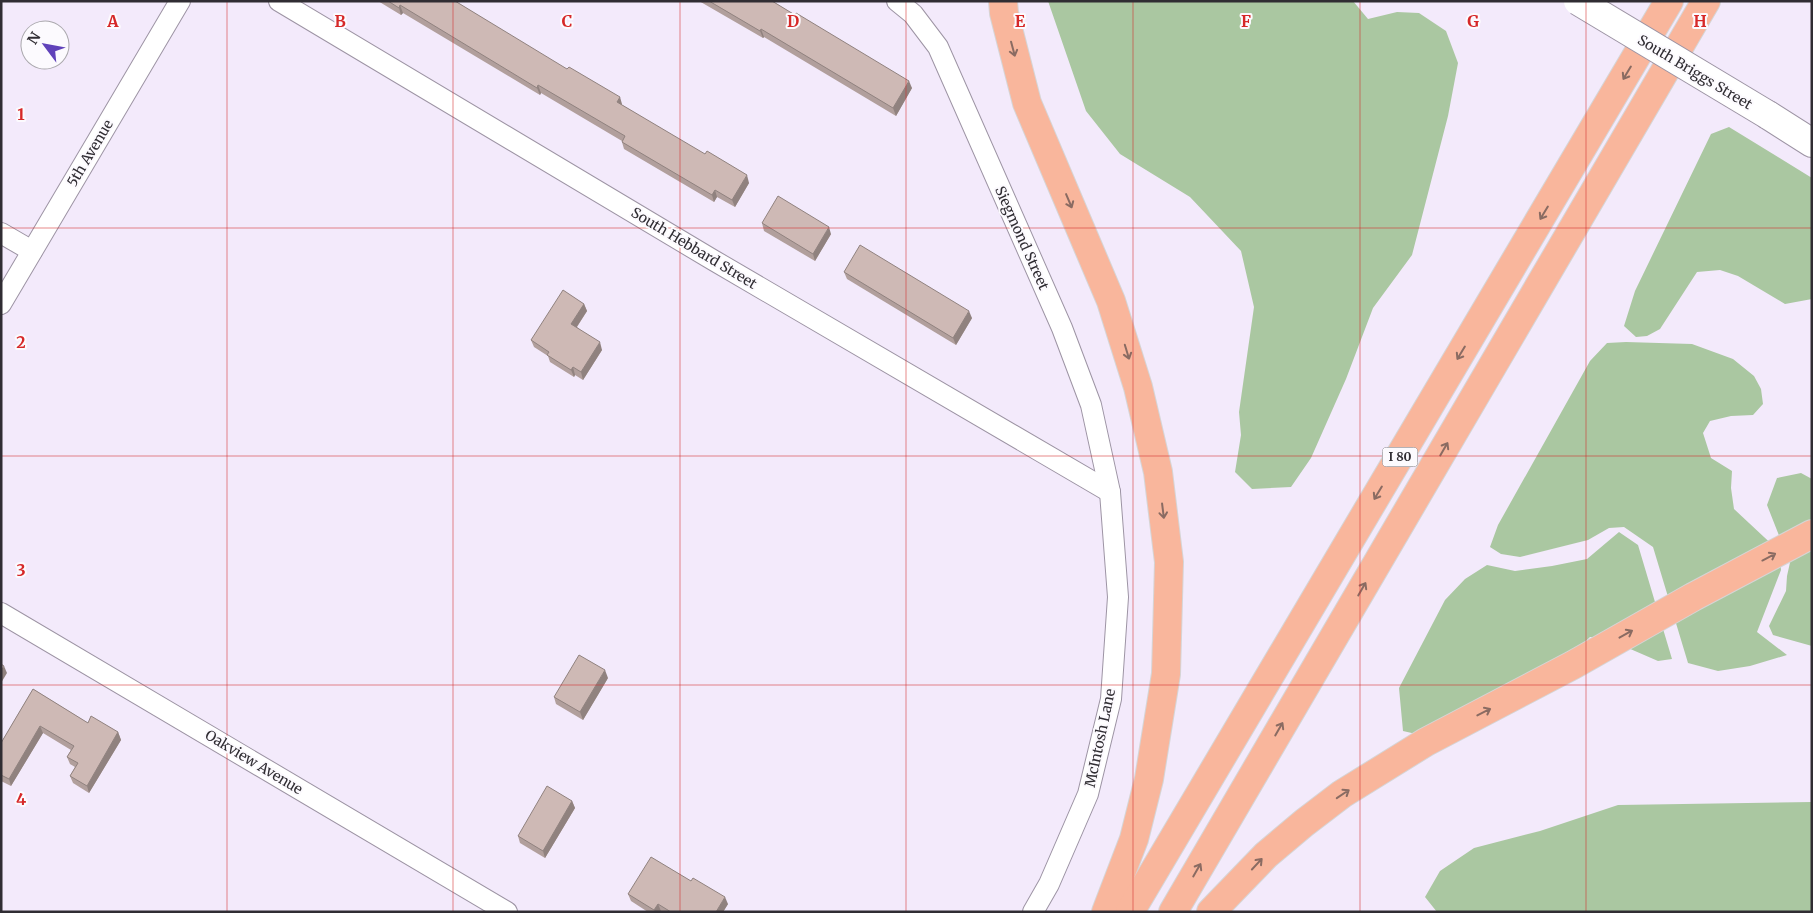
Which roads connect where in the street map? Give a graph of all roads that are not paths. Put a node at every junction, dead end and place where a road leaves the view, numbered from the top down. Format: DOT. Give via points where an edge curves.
graph roads {
  1 [pos="180,1"];
  2 [pos="279,1"];
  3 [pos="897,1"];
  4 [pos="1003,1"];
  5 [pos="1578,1"];
  6 [pos="1669,1"];
  7 [pos="1706,1"];
  8 [pos="1812,143"];
  9 [pos="1,233"];
  10 [pos="32,251"];
  11 [pos="1,304"];
  12 [pos="1110,492"];
  13 [pos="1812,534"];
  14 [pos="1,613"];
  15 [pos="507,912"];
  16 [pos="1033,912"];
  17 [pos="1106,912"];
  18 [pos="1130,912"];
  19 [pos="1173,912"];
  20 [pos="1211,912"];
  1 -- 10 [label="street, 5th Avenue"];
  2 -- 12 [label="street, South Hebbard Street"];
  3 -- 12 [label="street, Siegmond Street" via="913,14 938,47 1062,328 1091,405"];
  4 -- 17 [label="highway, one-way" via="1027,103 1111,301 1138,387 1158,472 1169,562 1166,674 1149,779 1134,839"];
  5 -- 8 [label="street, South Briggs Street, bridge"];
  6 -- 18 [label="highway, I 80, one-way"];
  19 -- 7 [label="highway, I 80, one-way"];
  9 -- 10 [label="street"];
  10 -- 11 [label="street, 5th Avenue"];
  12 -- 16 [label="street, McIntosh Lane" via="1118,597 1111,699 1088,794"];
  20 -- 13 [label="highway, one-way" via="1266,855 1342,794 1426,742"];
  14 -- 15 [label="street, Oakview Avenue"];
}
